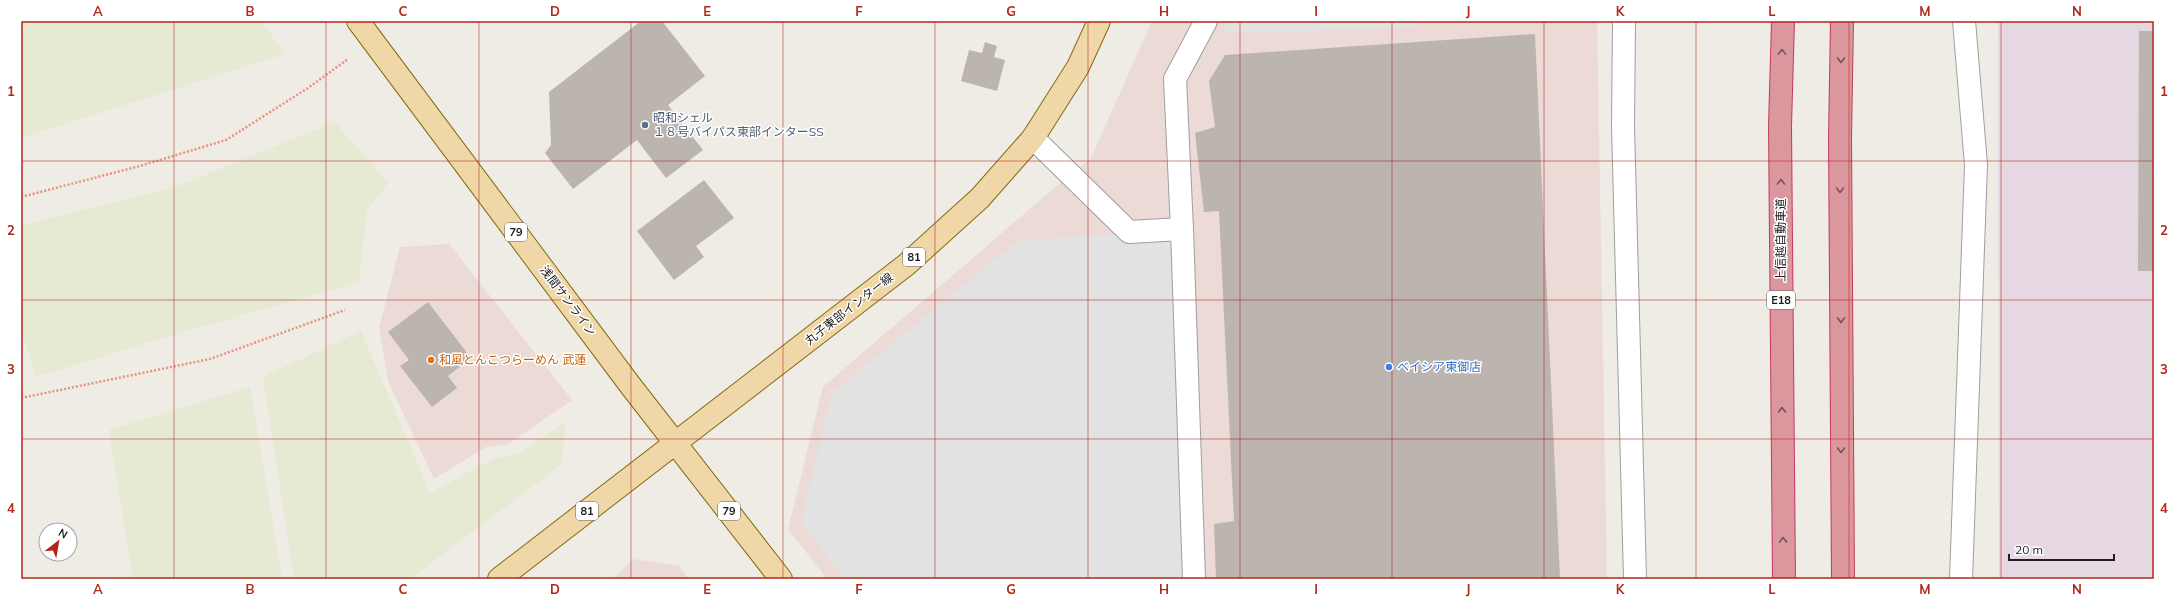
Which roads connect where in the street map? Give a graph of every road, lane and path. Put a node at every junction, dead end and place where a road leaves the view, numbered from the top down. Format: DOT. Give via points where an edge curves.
graph roads {
  1 [pos="358,21"];
  2 [pos="1100,21"];
  3 [pos="1206,21"];
  4 [pos="1624,21"];
  5 [pos="1783,21"];
  6 [pos="1842,21"];
  7 [pos="1964,21"];
  8 [pos="372,40"];
  9 [pos="1033,138"];
  10 [pos="21,197"];
  11 [pos="1182,229"];
  12 [pos="345,310"];
  13 [pos="21,398"];
  14 [pos="675,443"];
  15 [pos="499,579"];
  16 [pos="781,579"];
  17 [pos="1194,579"];
  18 [pos="1635,579"];
  19 [pos="1784,579"];
  20 [pos="1843,579"];
  21 [pos="1961,579"];
  1 -- 8 [label="main road, 浅間サンライン / 79"];
  2 -- 9 [label="main road, 丸子東部インター線 / 81" via="1078,67"];
  3 -- 11 [label="street" via="1175,79"];
  4 -- 18 [label="street" via="1623,126"];
  19 -- 5 [label="highway, 上信越自動車道 / E18, one-way" via="1780,126"];
  6 -- 20 [label="highway, one-way" via="1840,153"];
  7 -- 21 [label="street" via="1976,165"];
  8 -- 10 [label="path" via="308,88 226,140 140,166"];
  8 -- 14 [label="main road, 浅間サンライン / 79"];
  9 -- 11 [label="street" via="1129,232"];
  9 -- 14 [label="main road, 丸子東部インター線 / 81" via="980,198 906,265"];
  11 -- 17 [label="street"];
  12 -- 13 [label="path" via="210,360"];
  14 -- 15 [label="main road, 81"];
  14 -- 16 [label="main road, 浅間サンライン / 79"];
}
